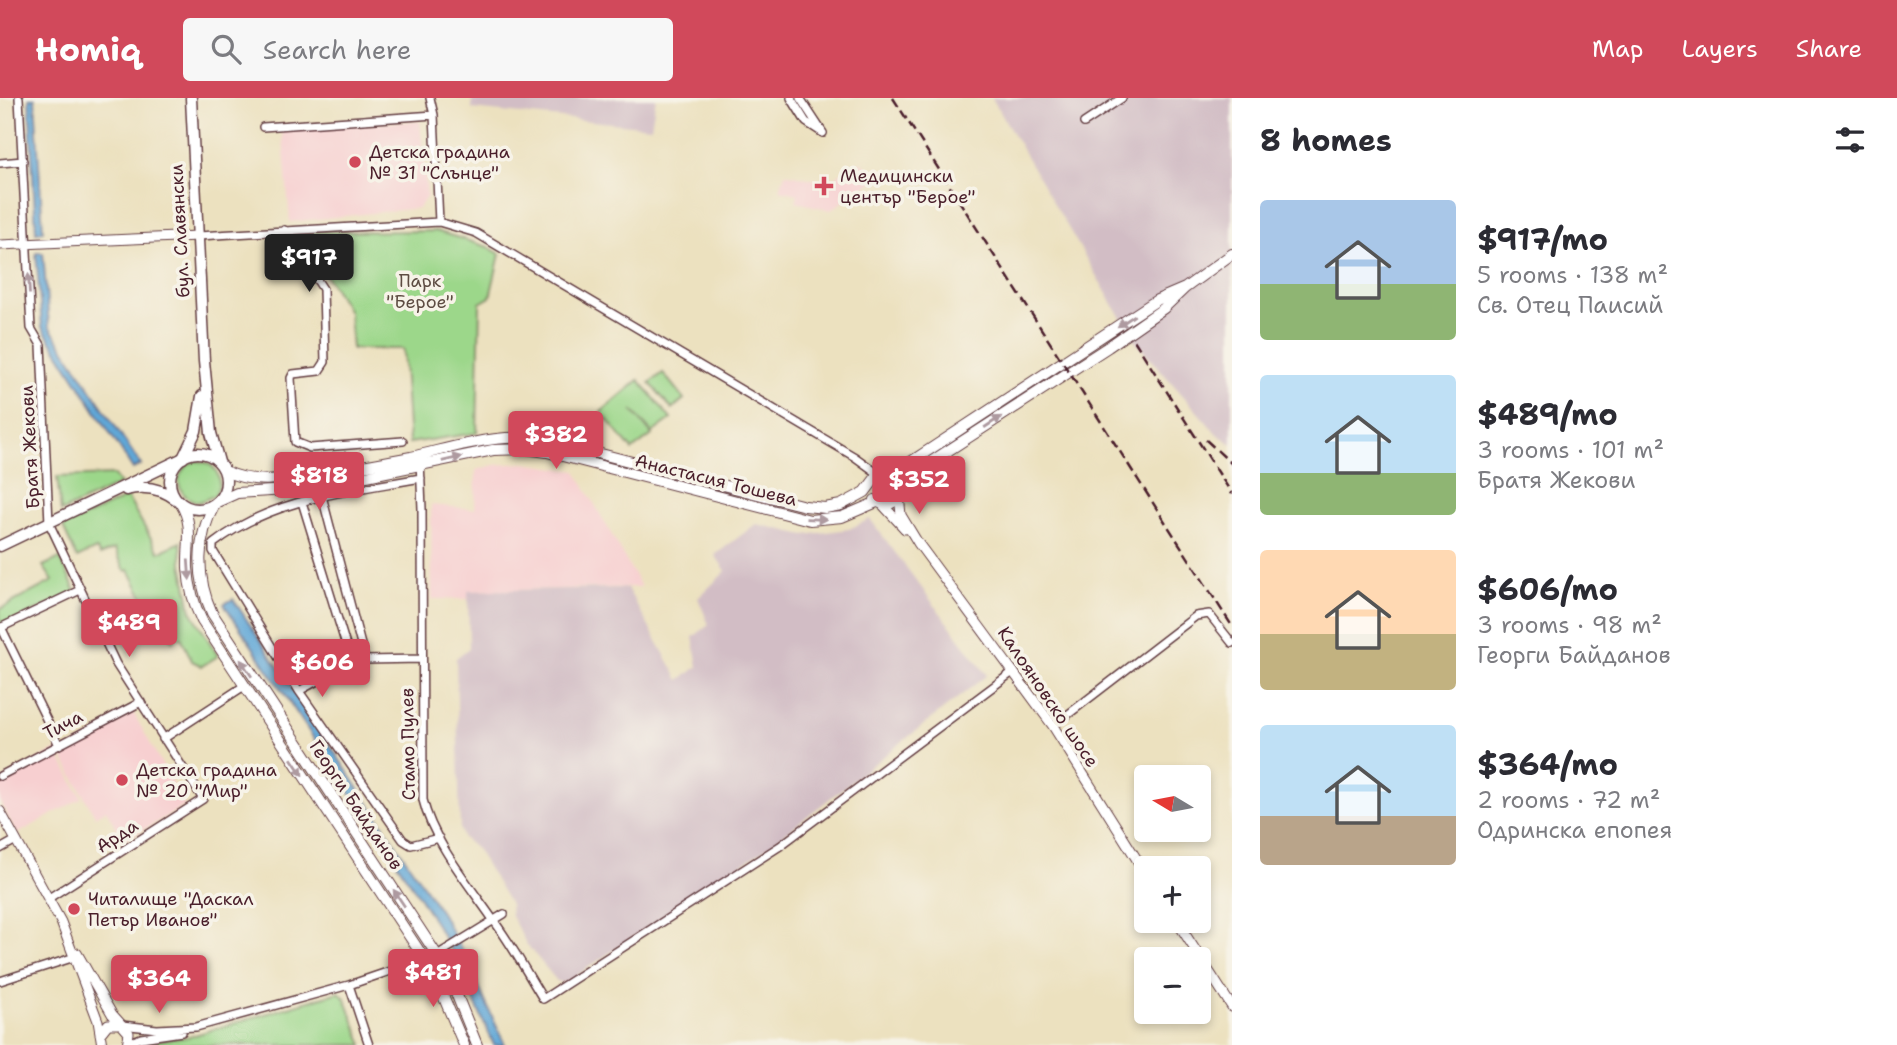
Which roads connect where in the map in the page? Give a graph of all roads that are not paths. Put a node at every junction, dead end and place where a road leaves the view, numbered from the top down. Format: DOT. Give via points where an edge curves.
graph roads {
  1 [pos="19,98"];
  2 [pos="191,98"];
  3 [pos="430,98"];
  4 [pos="791,98"];
  5 [pos="800,98"];
  6 [pos="1122,98"];
  7 [pos="435,115"];
  8 [pos="1084,122"];
  9 [pos="263,127"];
  10 [pos="23,161"];
  11 [pos="0,163"];
  12 [pos="439,222"];
  13 [pos="284,230"];
  14 [pos="198,236"];
  15 [pos="27,244"];
  16 [pos="0,245"];
  17 [pos="1232,254"];
  18 [pos="1185,288"];
  19 [pos="204,361"];
  20 [pos="403,441"];
  21 [pos="419,455"];
  22 [pos="182,458"];
  23 [pos="420,466"];
  24 [pos="222,467"];
  25 [pos="883,474"];
  26 [pos="421,478"];
  27 [pos="870,486"];
  28 [pos="117,492"];
  29 [pos="900,493"];
  30 [pos="322,496"];
  31 [pos="179,502"];
  32 [pos="302,502"];
  33 [pos="216,503"];
  34 [pos="879,503"];
  35 [pos="50,523"];
  36 [pos="918,543"];
  37 [pos="0,546"];
  38 [pos="80,590"];
  39 [pos="1,627"];
  40 [pos="1232,643"];
  41 [pos="422,659"];
  42 [pos="365,660"];
  43 [pos="352,665"];
  44 [pos="1014,671"];
  45 [pos="244,687"];
  46 [pos="299,691"];
  47 [pos="141,702"];
  48 [pos="1053,726"];
  49 [pos="163,739"];
  50 [pos="59,745"];
  51 [pos="0,776"];
  52 [pos="203,799"];
  53 [pos="0,811"];
  54 [pos="439,838"];
  55 [pos="16,840"];
  56 [pos="0,849"];
  57 [pos="1135,856"];
  58 [pos="49,898"];
  59 [pos="504,914"];
  60 [pos="495,921"];
  61 [pos="1185,933"];
  62 [pos="437,955"];
  63 [pos="76,956"];
  64 [pos="425,960"];
  65 [pos="0,981"];
  66 [pos="349,985"];
  67 [pos="1232,1007"];
  68 [pos="122,1024"];
  69 [pos="196,1027"];
  70 [pos="99,1042"];
  71 [pos="128,1044"];
  72 [pos="369,1045"];
  73 [pos="464,1045"];
  74 [pos="477,1045"];
  1 -- 10 [label="street, Братя Жекови"];
  2 -- 14 [label="main road, бул. Славянски"];
  3 -- 7 [label="street"];
  4 -- 5 [label="street" via="806,122 823,133"];
  6 -- 8 [label="street"];
  7 -- 9 [label="street"];
  7 -- 12 [label="street"];
  10 -- 11 [label="street"];
  10 -- 15 [label="street, Братя Жекови"];
  12 -- 13 [label="street"];
  12 -- 25 [label="street" via="475,233"];
  13 -- 14 [label="street"];
  13 -- 20 [label="street" via="323,289 323,367 291,378 295,442 310,448"];
  14 -- 15 [label="street"];
  14 -- 19 [label="main road, бул. Славянски"];
  15 -- 16 [label="street"];
  35 -- 15 [label="street, Братя Жекови, one-way" via="41,349 31,328"];
  17 -- 18 [label="main road"];
  18 -- 25 [label="main road, one-way" via="1157,300 903,467"];
  29 -- 18 [label="main road, one-way" via="909,476 1108,347"];
  19 -- 22 [label="main road, бул. Славянски" via="199,420"];
  19 -- 24 [label="main road, бул. Славянски" via="211,433"];
  21 -- 23 [label="street, Стамо Пулев"];
  21 -- 24 [label="main road, Анастасия Тошева" via="273,480 247,479"];
  21 -- 27 [label="main road, Анастасия Тошева" via="490,438 535,438 816,508 841,505"];
  22 -- 24 [label="main road" via="211,455"];
  22 -- 28 [label="main road"];
  22 -- 31 [label="main road" via="170,479"];
  23 -- 26 [label="street, Стамо Пулев"];
  23 -- 33 [label="main road, Анастасия Тошева" via="287,491 237,493"];
  23 -- 34 [label="main road, Анастасия Тошева, one-way" via="493,450 525,449 810,520 842,517"];
  24 -- 33 [label="main road" via="225,490"];
  25 -- 27 [label="main road"];
  25 -- 29 [label="main road" via="897,479"];
  26 -- 30 [label="street"];
  26 -- 41 [label="street, Стамо Пулев"];
  27 -- 34 [label="main road"];
  28 -- 31 [label="main road" via="150,487"];
  28 -- 35 [label="main road"];
  29 -- 34 [label="main road" via="890,503"];
  29 -- 36 [label="street, Калояновско шосе" via="901,515"];
  30 -- 32 [label="street"];
  30 -- 42 [label="street"];
  31 -- 33 [label="main road" via="198,510"];
  31 -- 45 [label="main road, Георги Байданов, one-way" via="190,529 189,575 196,607"];
  32 -- 43 [label="street"];
  32 -- 46 [label="street, Георги Байданов" via="253,517 214,544 213,551"];
  62 -- 33 [label="main road, Георги Байданов, one-way" via="212,613 201,555 205,526"];
  34 -- 36 [label="street, Калояновско шосе"];
  35 -- 37 [label="main road"];
  35 -- 38 [label="street, Братя Жекови"];
  36 -- 44 [label="street, Калояновско шосе"];
  38 -- 39 [label="street"];
  38 -- 47 [label="street, Братя Жекови"];
  39 -- 50 [label="street"];
  40 -- 48 [label="street" via="1209,614 1196,616"];
  41 -- 42 [label="street"];
  41 -- 54 [label="street, Стамо Пулев" via="423,800"];
  42 -- 43 [label="street"];
  43 -- 46 [label="street"];
  44 -- 48 [label="street, Калояновско шосе"];
  44 -- 60 [label="street, Стамо Пулев" via="780,846 543,999"];
  45 -- 49 [label="street"];
  45 -- 64 [label="main road, Георги Байданов, one-way"];
  46 -- 54 [label="street, Георги Байданов" via="403,841 411,845"];
  47 -- 49 [label="street, Братя Жекови"];
  47 -- 50 [label="street, Тича"];
  48 -- 57 [label="street, Калояновско шосе"];
  49 -- 52 [label="street, Братя Жекови"];
  50 -- 51 [label="street, Тича"];
  52 -- 58 [label="street, Арда"];
  53 -- 55 [label="street"];
  54 -- 60 [label="street, Стамо Пулев"];
  55 -- 56 [label="street"];
  55 -- 58 [label="street"];
  58 -- 63 [label="street"];
  59 -- 60 [label="street"];
  60 -- 62 [label="street"];
  61 -- 67 [label="street"];
  62 -- 64 [label="street"];
  62 -- 74 [label="main road, Георги Байданов"];
  63 -- 65 [label="street"];
  63 -- 68 [label="street"];
  63 -- 70 [label="street" via="98,1021"];
  64 -- 66 [label="street"];
  64 -- 73 [label="main road, Георги Байданов"];
  66 -- 69 [label="street"];
  66 -- 72 [label="street"];
  68 -- 69 [label="street" via="157,1029"];
  68 -- 70 [label="street" via="108,1024"];
  68 -- 71 [label="street" via="129,1033"];
  69 -- 71 [label="street"];
}
